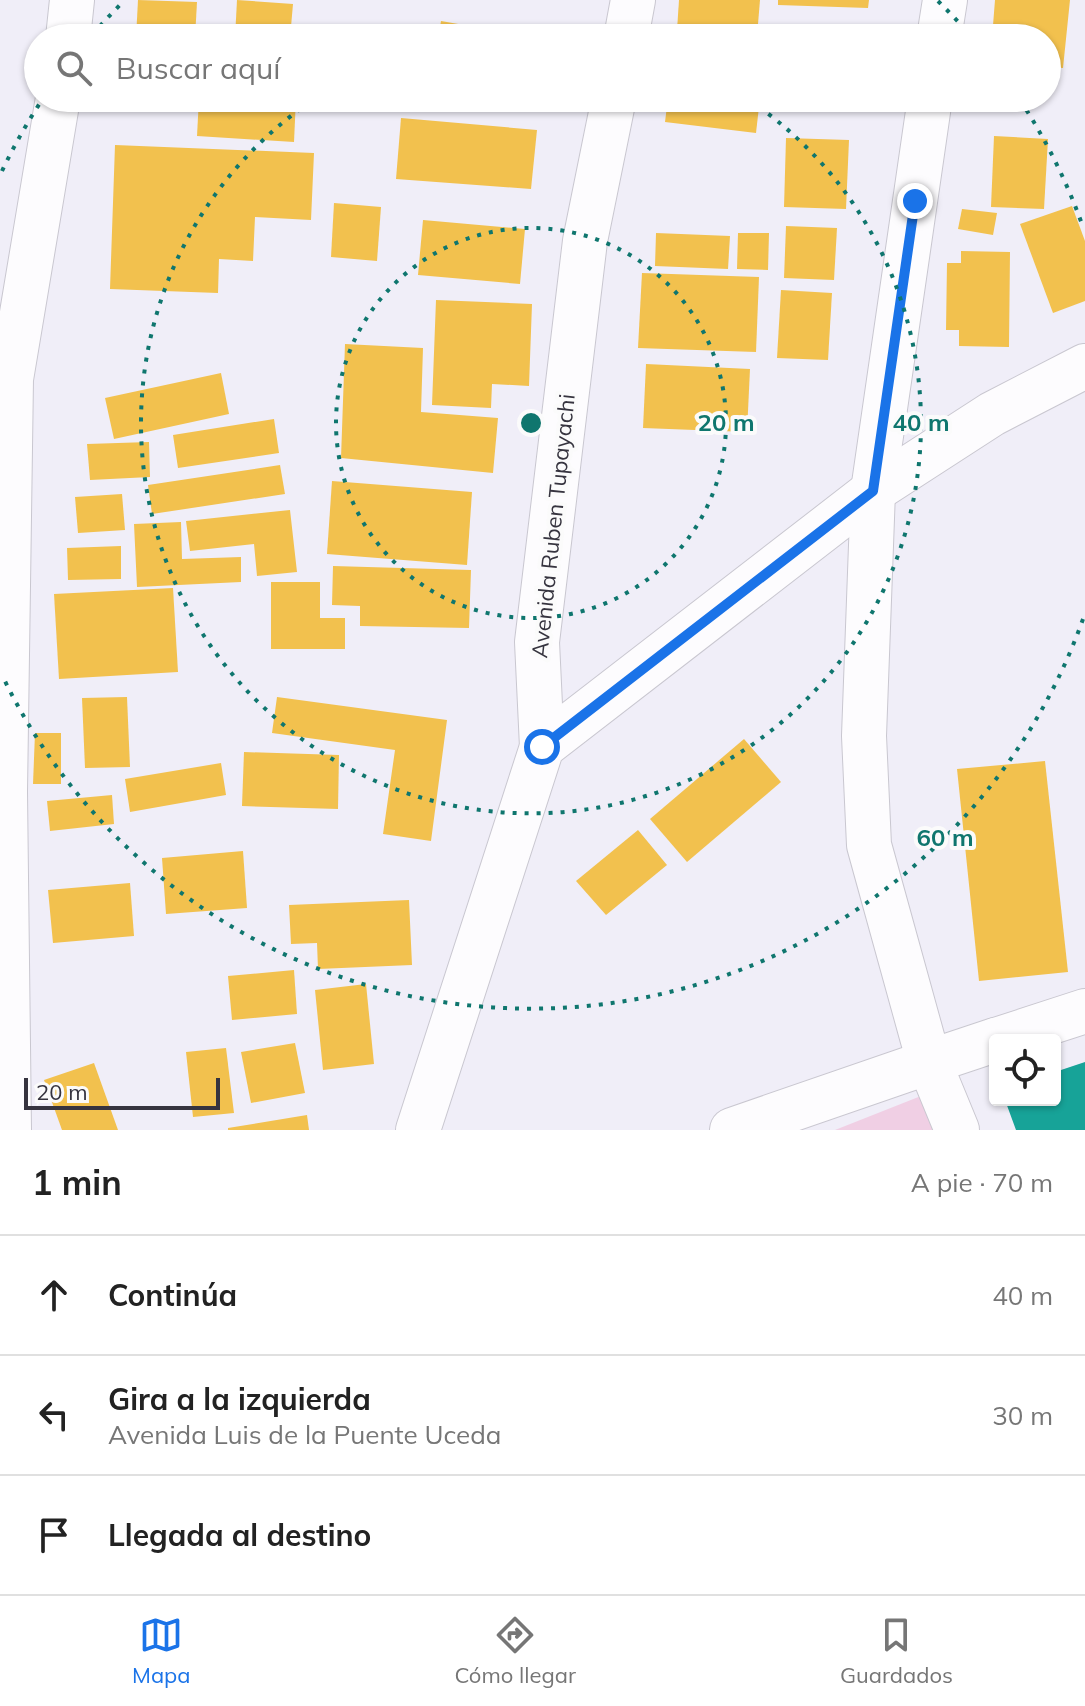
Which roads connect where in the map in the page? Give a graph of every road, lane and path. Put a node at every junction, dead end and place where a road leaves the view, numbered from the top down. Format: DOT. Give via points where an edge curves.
graph roads {
  1 [pos="72,0"];
  2 [pos="633,0"];
  3 [pos="945,0"];
  4 [pos="69,24"];
  5 [pos="629,24"];
  6 [pos="941,24"];
  7 [pos="56,112"];
  8 [pos="611,112"];
  9 [pos="928,112"];
  10 [pos="1085,366"];
  11 [pos="873,491"];
  12 [pos="542,747"];
  13 [pos="1085,1011"];
  14 [pos="1014,1034"];
  15 [pos="989,1042"];
  16 [pos="929,1062"];
  17 [pos="9,1130"];
  18 [pos="418,1130"];
  19 [pos="732,1130"];
  20 [pos="957,1130"];
  1 -- 4 [label="street"];
  2 -- 5 [label="street"];
  3 -- 6 [label="street"];
  7 -- 17 [label="street" via="11,379 5,792"];
  8 -- 12 [label="street, Avenida Ruben Tupayachi" via="585,241 537,642"];
  9 -- 11 [label="street"];
  10 -- 11 [label="street" via="992,414"];
  11 -- 12 [label="street"];
  11 -- 16 [label="street" via="864,736 869,845"];
  12 -- 18 [label="street, Avenida Ruben Tupayachi"];
  13 -- 14 [label="street"];
  15 -- 16 [label="street"];
  16 -- 19 [label="street"];
  16 -- 20 [label="street"];
}
